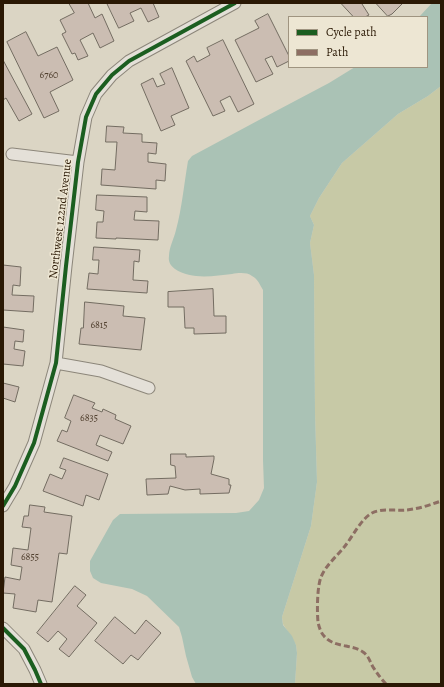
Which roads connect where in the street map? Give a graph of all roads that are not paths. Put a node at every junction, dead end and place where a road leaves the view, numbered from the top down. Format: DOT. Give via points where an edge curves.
graph roads {
  1 [pos="235,3"];
  2 [pos="12,154"];
  3 [pos="78,162"];
  4 [pos="56,363"];
  5 [pos="149,388"];
  6 [pos="3,506"];
  7 [pos="3,628"];
  8 [pos="41,684"];
  1 -- 3 [label="street, Northwest 122nd Avenue" via="129,61 112,75 96,94 86,116"];
  2 -- 3 [label="street"];
  3 -- 4 [label="street, Northwest 122nd Avenue"];
  4 -- 5 [label="street" via="101,371"];
  4 -- 6 [label="street, Northwest 122nd Avenue" via="34,443"];
  7 -- 8 [label="street" via="24,649"];
}
